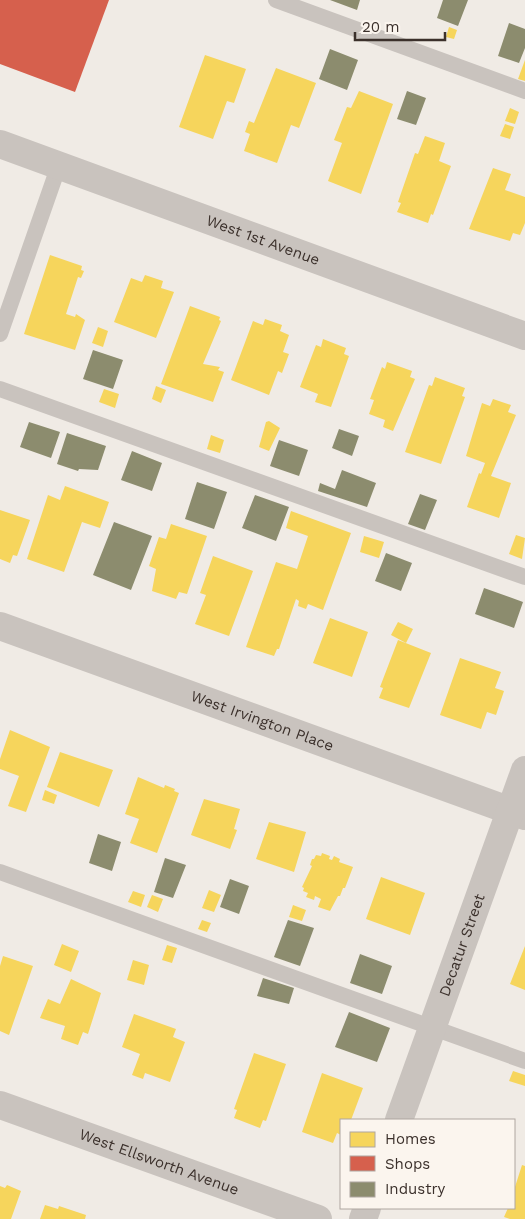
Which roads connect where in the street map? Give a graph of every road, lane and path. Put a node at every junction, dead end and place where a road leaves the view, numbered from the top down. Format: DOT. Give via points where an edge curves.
graph roads {
  1 [pos="276,0"];
  2 [pos="525,91"];
  3 [pos="0,144"];
  4 [pos="59,165"];
  5 [pos="0,334"];
  6 [pos="525,336"];
  7 [pos="0,389"];
  8 [pos="525,576"];
  9 [pos="0,626"];
  10 [pos="525,770"];
  11 [pos="518,813"];
  12 [pos="0,872"];
  13 [pos="432,1027"];
  14 [pos="525,1060"];
  15 [pos="0,1106"];
  16 [pos="399,1119"];
  17 [pos="318,1219"];
  1 -- 2 [label="lane"];
  3 -- 4 [label="street, West 1st Avenue"];
  4 -- 5 [label="lane"];
  4 -- 6 [label="street, West 1st Avenue"];
  7 -- 8 [label="lane"];
  9 -- 11 [label="street, West Irvington Place"];
  10 -- 11 [label="street, Decatur Street"];
  11 -- 13 [label="street, Decatur Street"];
  12 -- 13 [label="lane"];
  13 -- 14 [label="lane"];
  13 -- 16 [label="street, Decatur Street"];
  15 -- 17 [label="street, West Ellsworth Avenue"];
}
